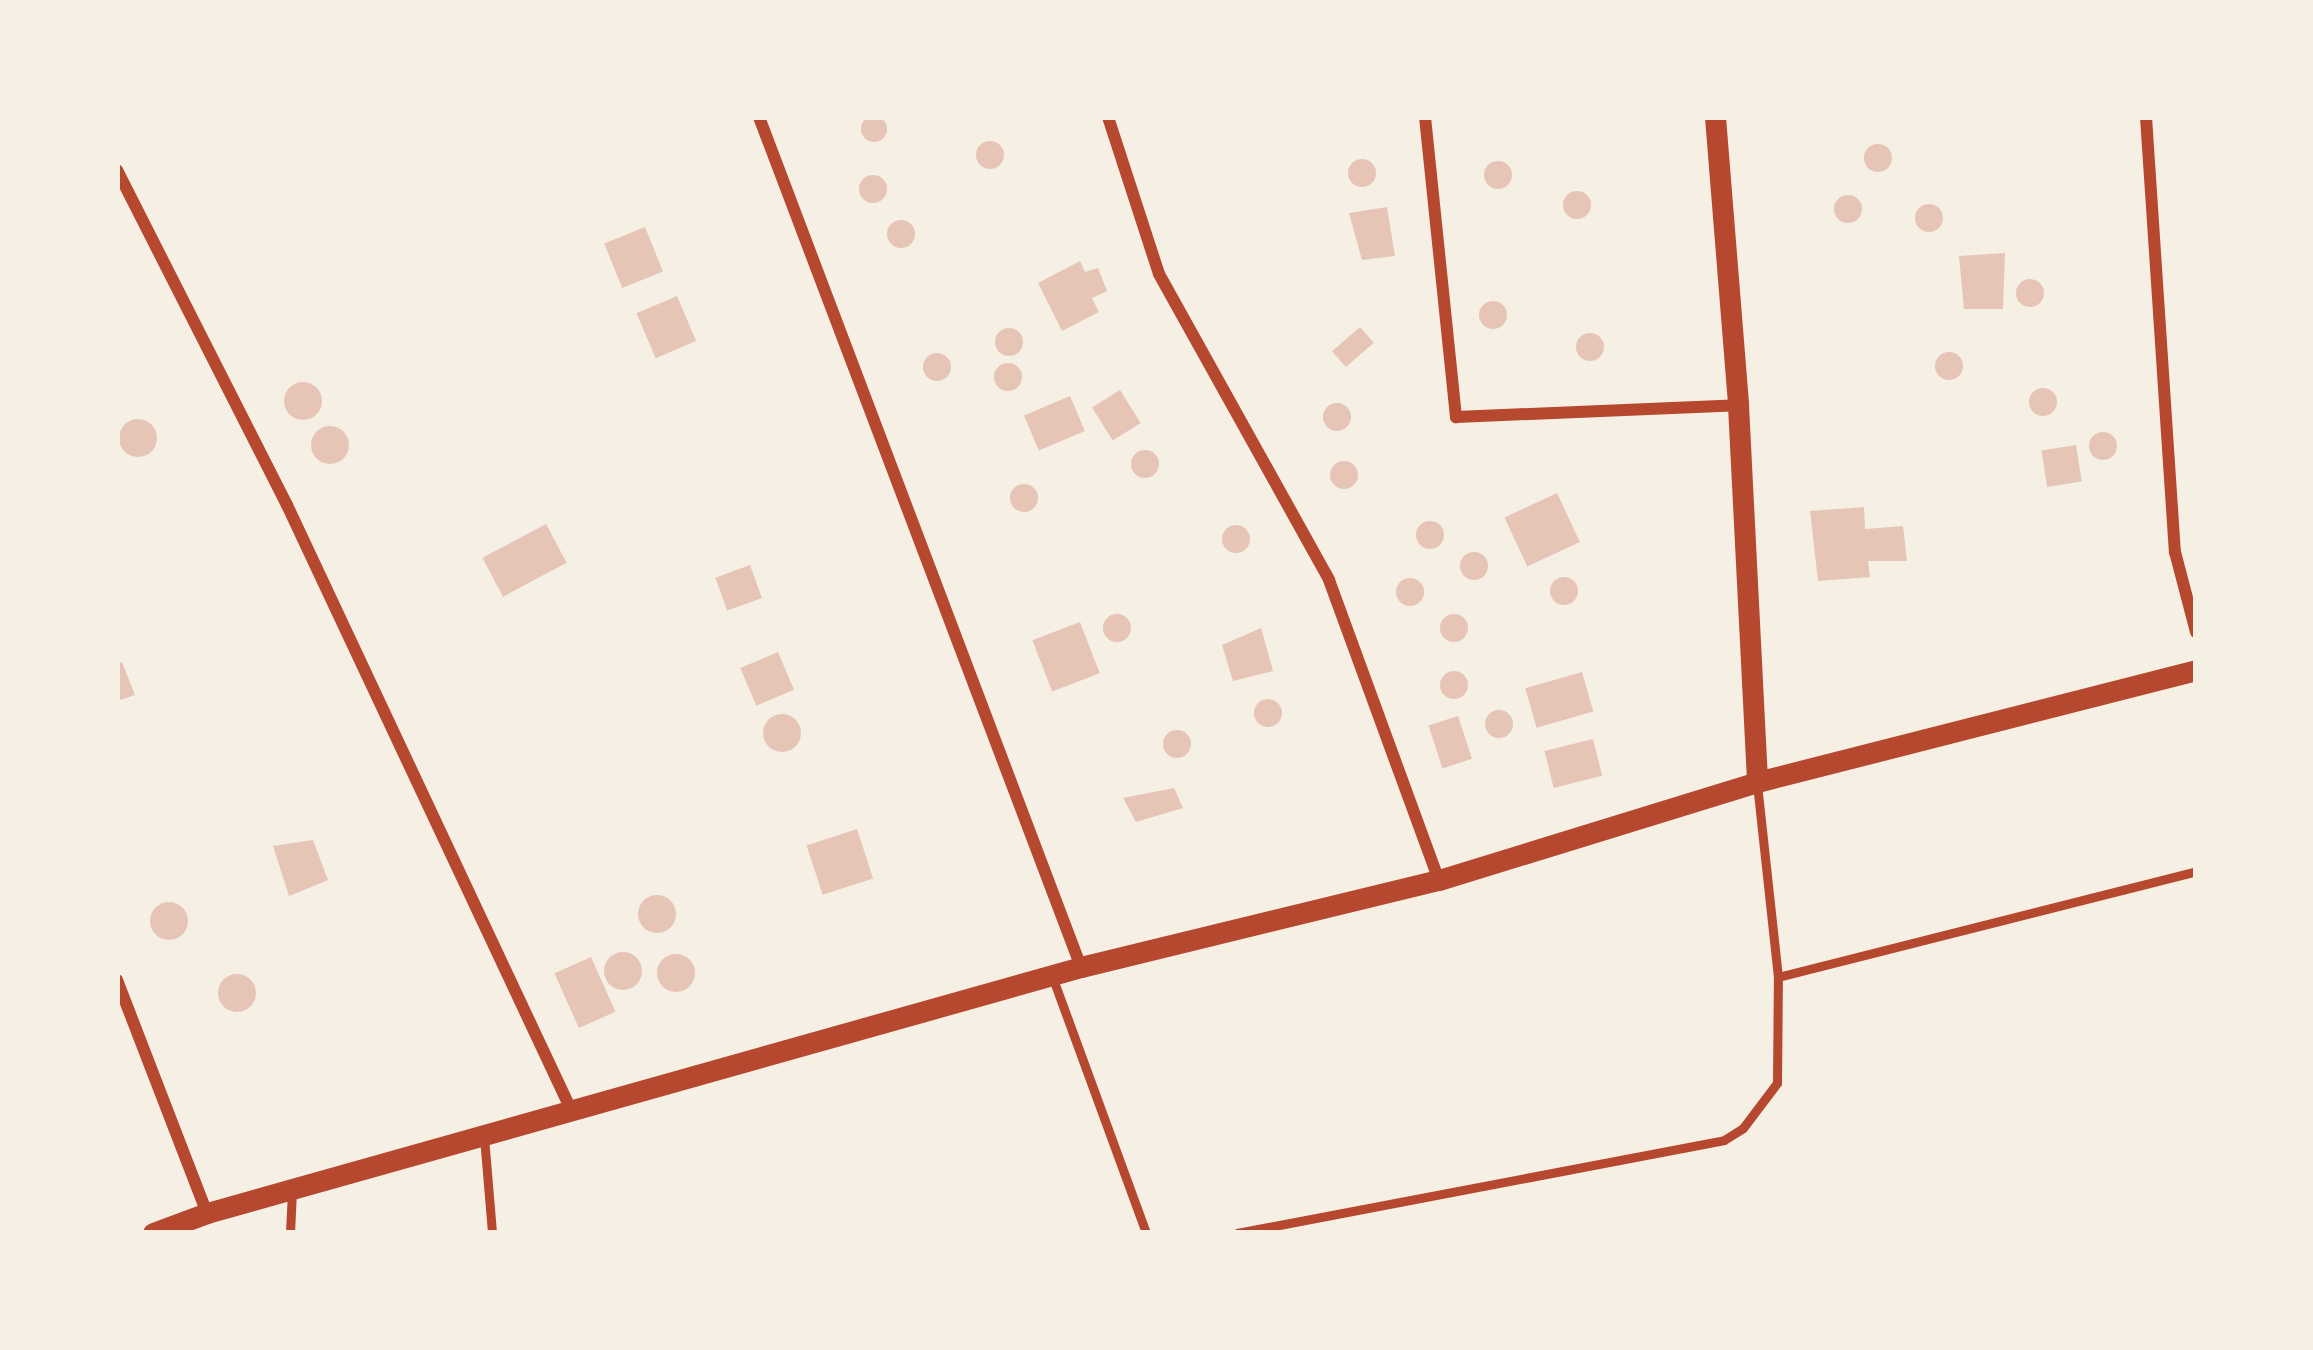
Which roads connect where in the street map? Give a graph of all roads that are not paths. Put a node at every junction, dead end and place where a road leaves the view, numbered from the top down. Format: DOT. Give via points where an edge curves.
graph roads {
  1 [pos="760,117"];
  2 [pos="1108,117"];
  3 [pos="1425,117"];
  4 [pos="1715,117"];
  5 [pos="2146,117"];
  6 [pos="117,170"];
  7 [pos="1738,405"];
  8 [pos="2196,632"];
  9 [pos="2196,670"];
  10 [pos="1757,782"];
  11 [pos="2196,871"];
  12 [pos="1439,880"];
  13 [pos="1081,968"];
  14 [pos="1052,976"];
  15 [pos="1778,977"];
  16 [pos="117,980"];
  17 [pos="573,1114"];
  18 [pos="484,1137"];
  19 [pos="292,1189"];
  20 [pos="207,1213"];
  21 [pos="153,1233"];
  22 [pos="290,1233"];
  23 [pos="492,1233"];
  24 [pos="1146,1233"];
  25 [pos="1237,1233"];
  1 -- 13 [label="street"];
  2 -- 12 [label="street" via="1159,274 1329,580"];
  3 -- 7 [label="street" via="1456,416"];
  4 -- 7 [label="street"];
  5 -- 8 [label="street" via="2175,552"];
  6 -- 17 [label="street" via="287,505"];
  7 -- 10 [label="street"];
  9 -- 10 [label="street"];
  10 -- 12 [label="street"];
  10 -- 15 [label="lane"];
  11 -- 15 [label="lane"];
  12 -- 13 [label="street"];
  13 -- 14 [label="street"];
  14 -- 17 [label="street"];
  14 -- 24 [label="lane"];
  15 -- 25 [label="lane" via="1777,1083 1753,1120 1724,1140"];
  16 -- 20 [label="street"];
  17 -- 18 [label="street"];
  18 -- 19 [label="street"];
  18 -- 23 [label="lane"];
  19 -- 20 [label="street"];
  19 -- 22 [label="lane"];
  20 -- 21 [label="street"];
}
